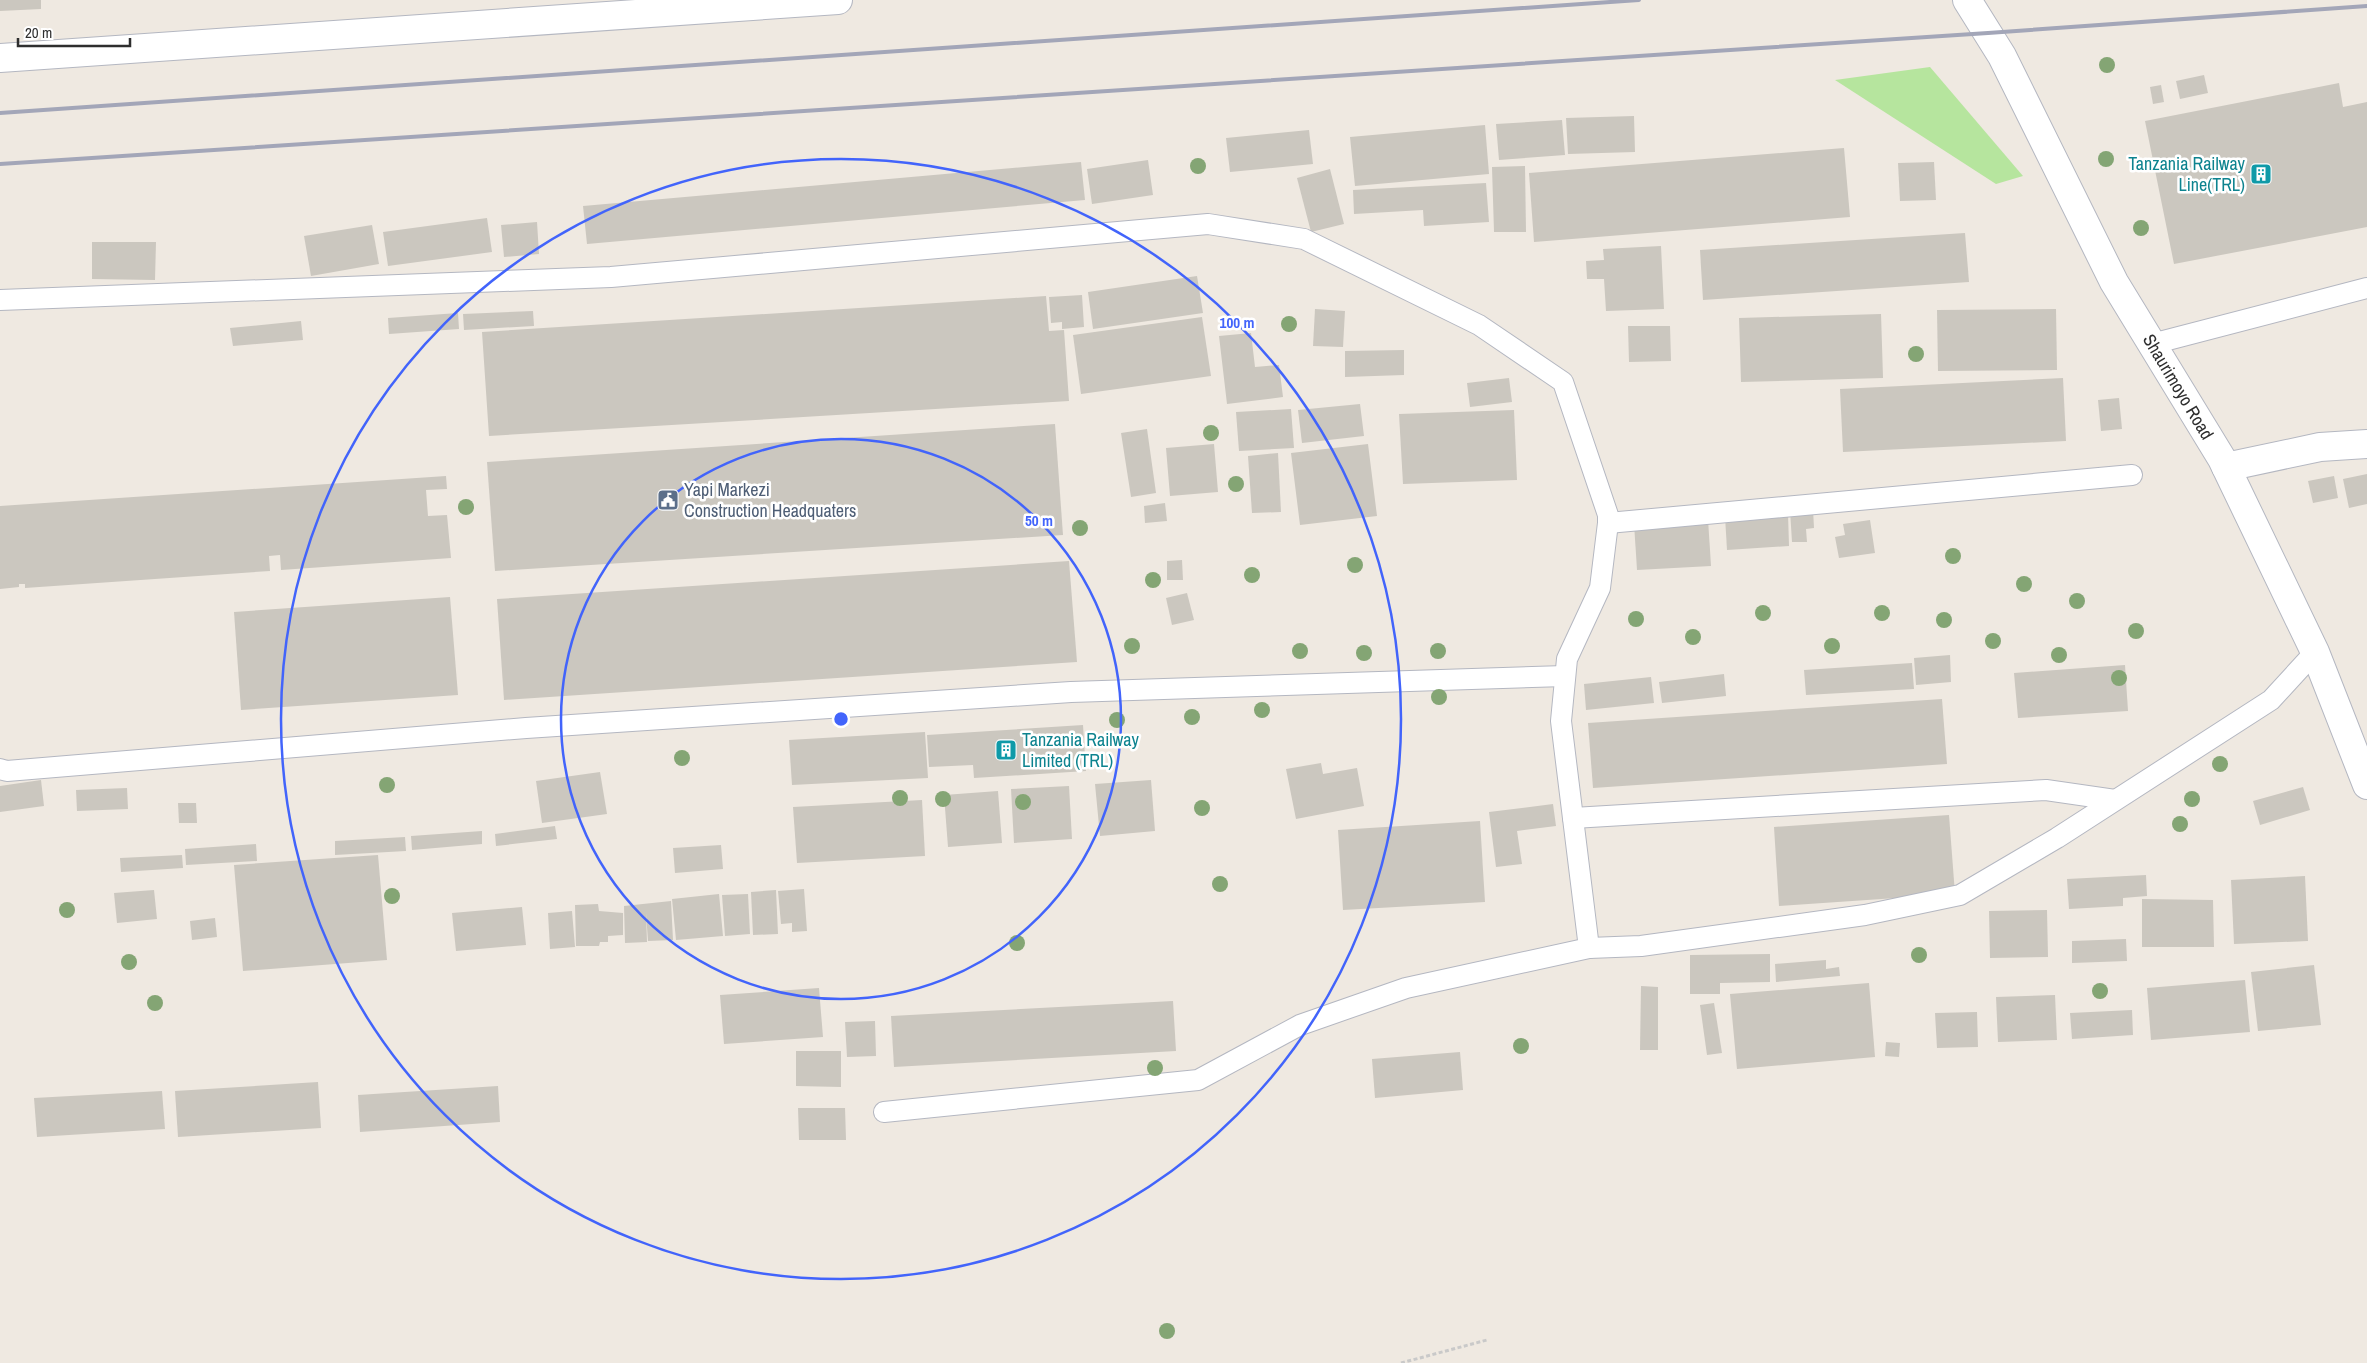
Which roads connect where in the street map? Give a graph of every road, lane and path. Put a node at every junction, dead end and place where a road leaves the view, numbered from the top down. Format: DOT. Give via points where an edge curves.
graph roads {
  1 [pos="838,0"];
  2 [pos="1967,0"];
  3 [pos="0,58"];
  4 [pos="2367,288"];
  5 [pos="0,300"];
  6 [pos="2152,344"];
  7 [pos="2367,444"];
  8 [pos="2226,467"];
  9 [pos="2132,475"];
  10 [pos="1608,523"];
  11 [pos="2314,652"];
  12 [pos="1565,676"];
  13 [pos="0,769"];
  14 [pos="2367,785"];
  15 [pos="2115,800"];
  16 [pos="1573,818"];
  17 [pos="1589,948"];
  18 [pos="884,1112"];
  19 [pos="1487,1340"];
  20 [pos="1401,1363"];
  1 -- 3 [label="street"];
  2 -- 6 [label="street, Shaurimoyo Road" via="2002,56 2114,282"];
  4 -- 6 [label="lane"];
  5 -- 10 [label="lane" via="611,277 1208,224 1304,239 1480,325 1563,382"];
  6 -- 8 [label="street, Shaurimoyo Road"];
  7 -- 8 [label="street" via="2320,447"];
  8 -- 11 [label="street, Shaurimoyo Road"];
  9 -- 10 [label="lane"];
  10 -- 12 [label="lane" via="1600,588 1567,659"];
  11 -- 14 [label="street, Shaurimoyo Road"];
  11 -- 15 [label="lane" via="2272,700"];
  12 -- 13 [label="lane" via="1070,692 526,728"];
  12 -- 16 [label="lane" via="1561,721"];
  15 -- 16 [label="lane" via="2046,790"];
  15 -- 17 [label="lane" via="1960,895 1865,915 1641,946"];
  16 -- 17 [label="lane"];
  17 -- 18 [label="lane" via="1406,988 1300,1025 1198,1080"];
  19 -- 20 [label="path"];
}
